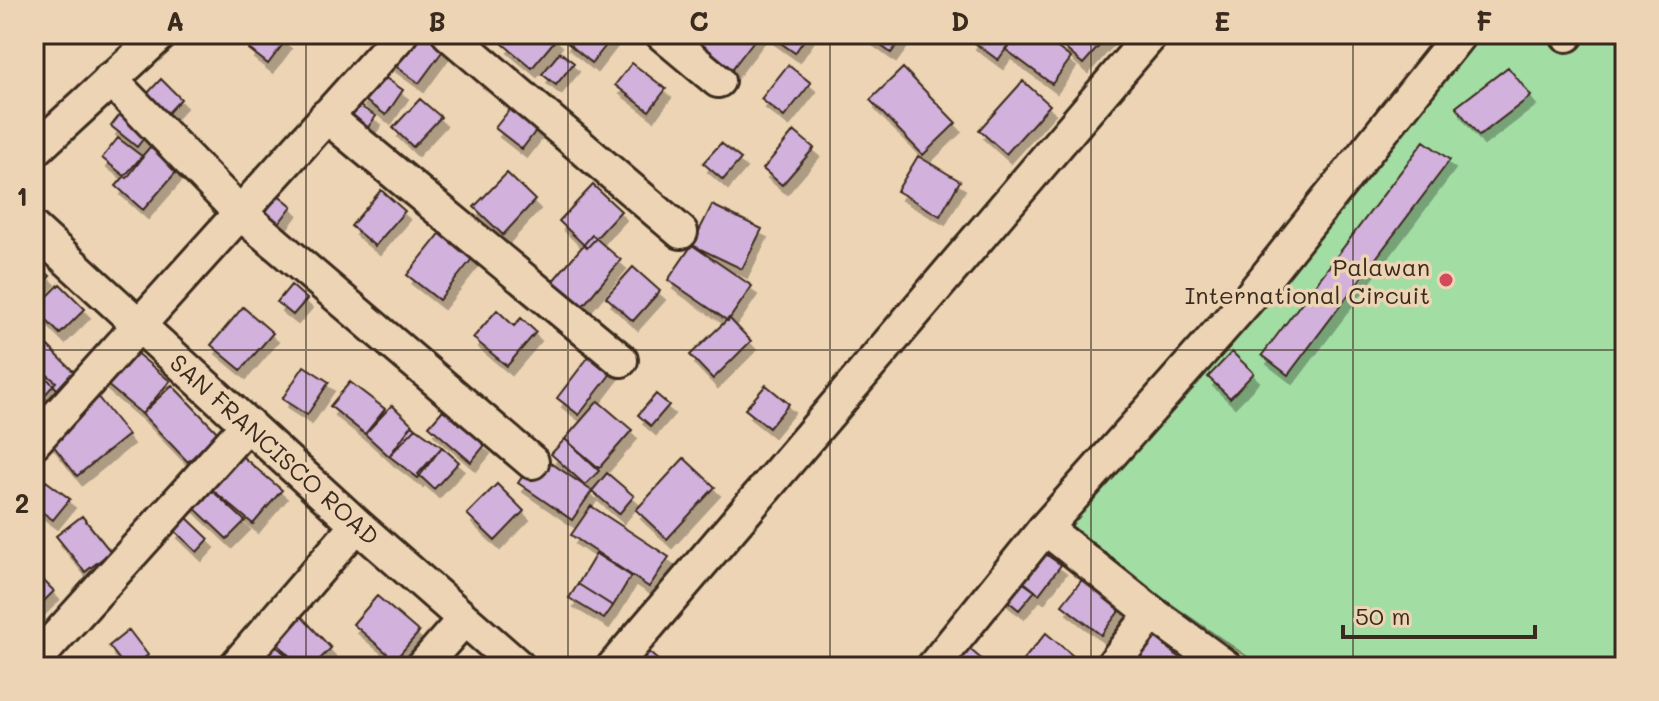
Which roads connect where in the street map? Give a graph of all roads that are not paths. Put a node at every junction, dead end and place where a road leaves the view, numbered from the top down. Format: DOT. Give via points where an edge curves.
graph roads {
  1 [pos="161,34"];
  2 [pos="401,34"];
  3 [pos="449,34"];
  4 [pos="662,34"];
  5 [pos="1152,34"];
  6 [pos="1460,34"];
  7 [pos="110,79"];
  8 [pos="718,81"];
  9 [pos="326,116"];
  10 [pos="34,151"];
  11 [pos="240,213"];
  12 [pos="34,229"];
  13 [pos="681,232"];
  14 [pos="138,324"];
  15 [pos="621,360"];
  16 [pos="248,424"];
  17 [pos="34,442"];
  18 [pos="532,462"];
  19 [pos="357,525"];
  20 [pos="1045,528"];
  21 [pos="1152,613"];
  22 [pos="464,619"];
  23 [pos="34,662"];
  24 [pos="235,667"];
  25 [pos="422,667"];
  26 [pos="519,667"];
  27 [pos="613,667"];
  28 [pos="933,667"];
  29 [pos="1111,667"];
  30 [pos="1226,667"];
  1 -- 7 [label="street"];
  2 -- 9 [label="street"];
  3 -- 13 [label="street"];
  4 -- 8 [label="street"];
  5 -- 27 [label="street"];
  6 -- 20 [label="street" via="1250,297"];
  7 -- 10 [label="street"];
  7 -- 11 [label="street"];
  9 -- 11 [label="street"];
  9 -- 15 [label="street"];
  11 -- 14 [label="street"];
  11 -- 18 [label="street"];
  12 -- 14 [label="street, SAN FRANCISCO ROAD"];
  14 -- 16 [label="street, SAN FRANCISCO ROAD"];
  14 -- 17 [label="street"];
  16 -- 19 [label="street, SAN FRANCISCO ROAD"];
  16 -- 23 [label="street"];
  19 -- 22 [label="street, SAN FRANCISCO ROAD"];
  19 -- 24 [label="street"];
  20 -- 21 [label="street"];
  20 -- 28 [label="street"];
  21 -- 29 [label="street"];
  21 -- 30 [label="street"];
  22 -- 25 [label="street"];
  22 -- 26 [label="street, SAN FRANCISCO ROAD"];
}
